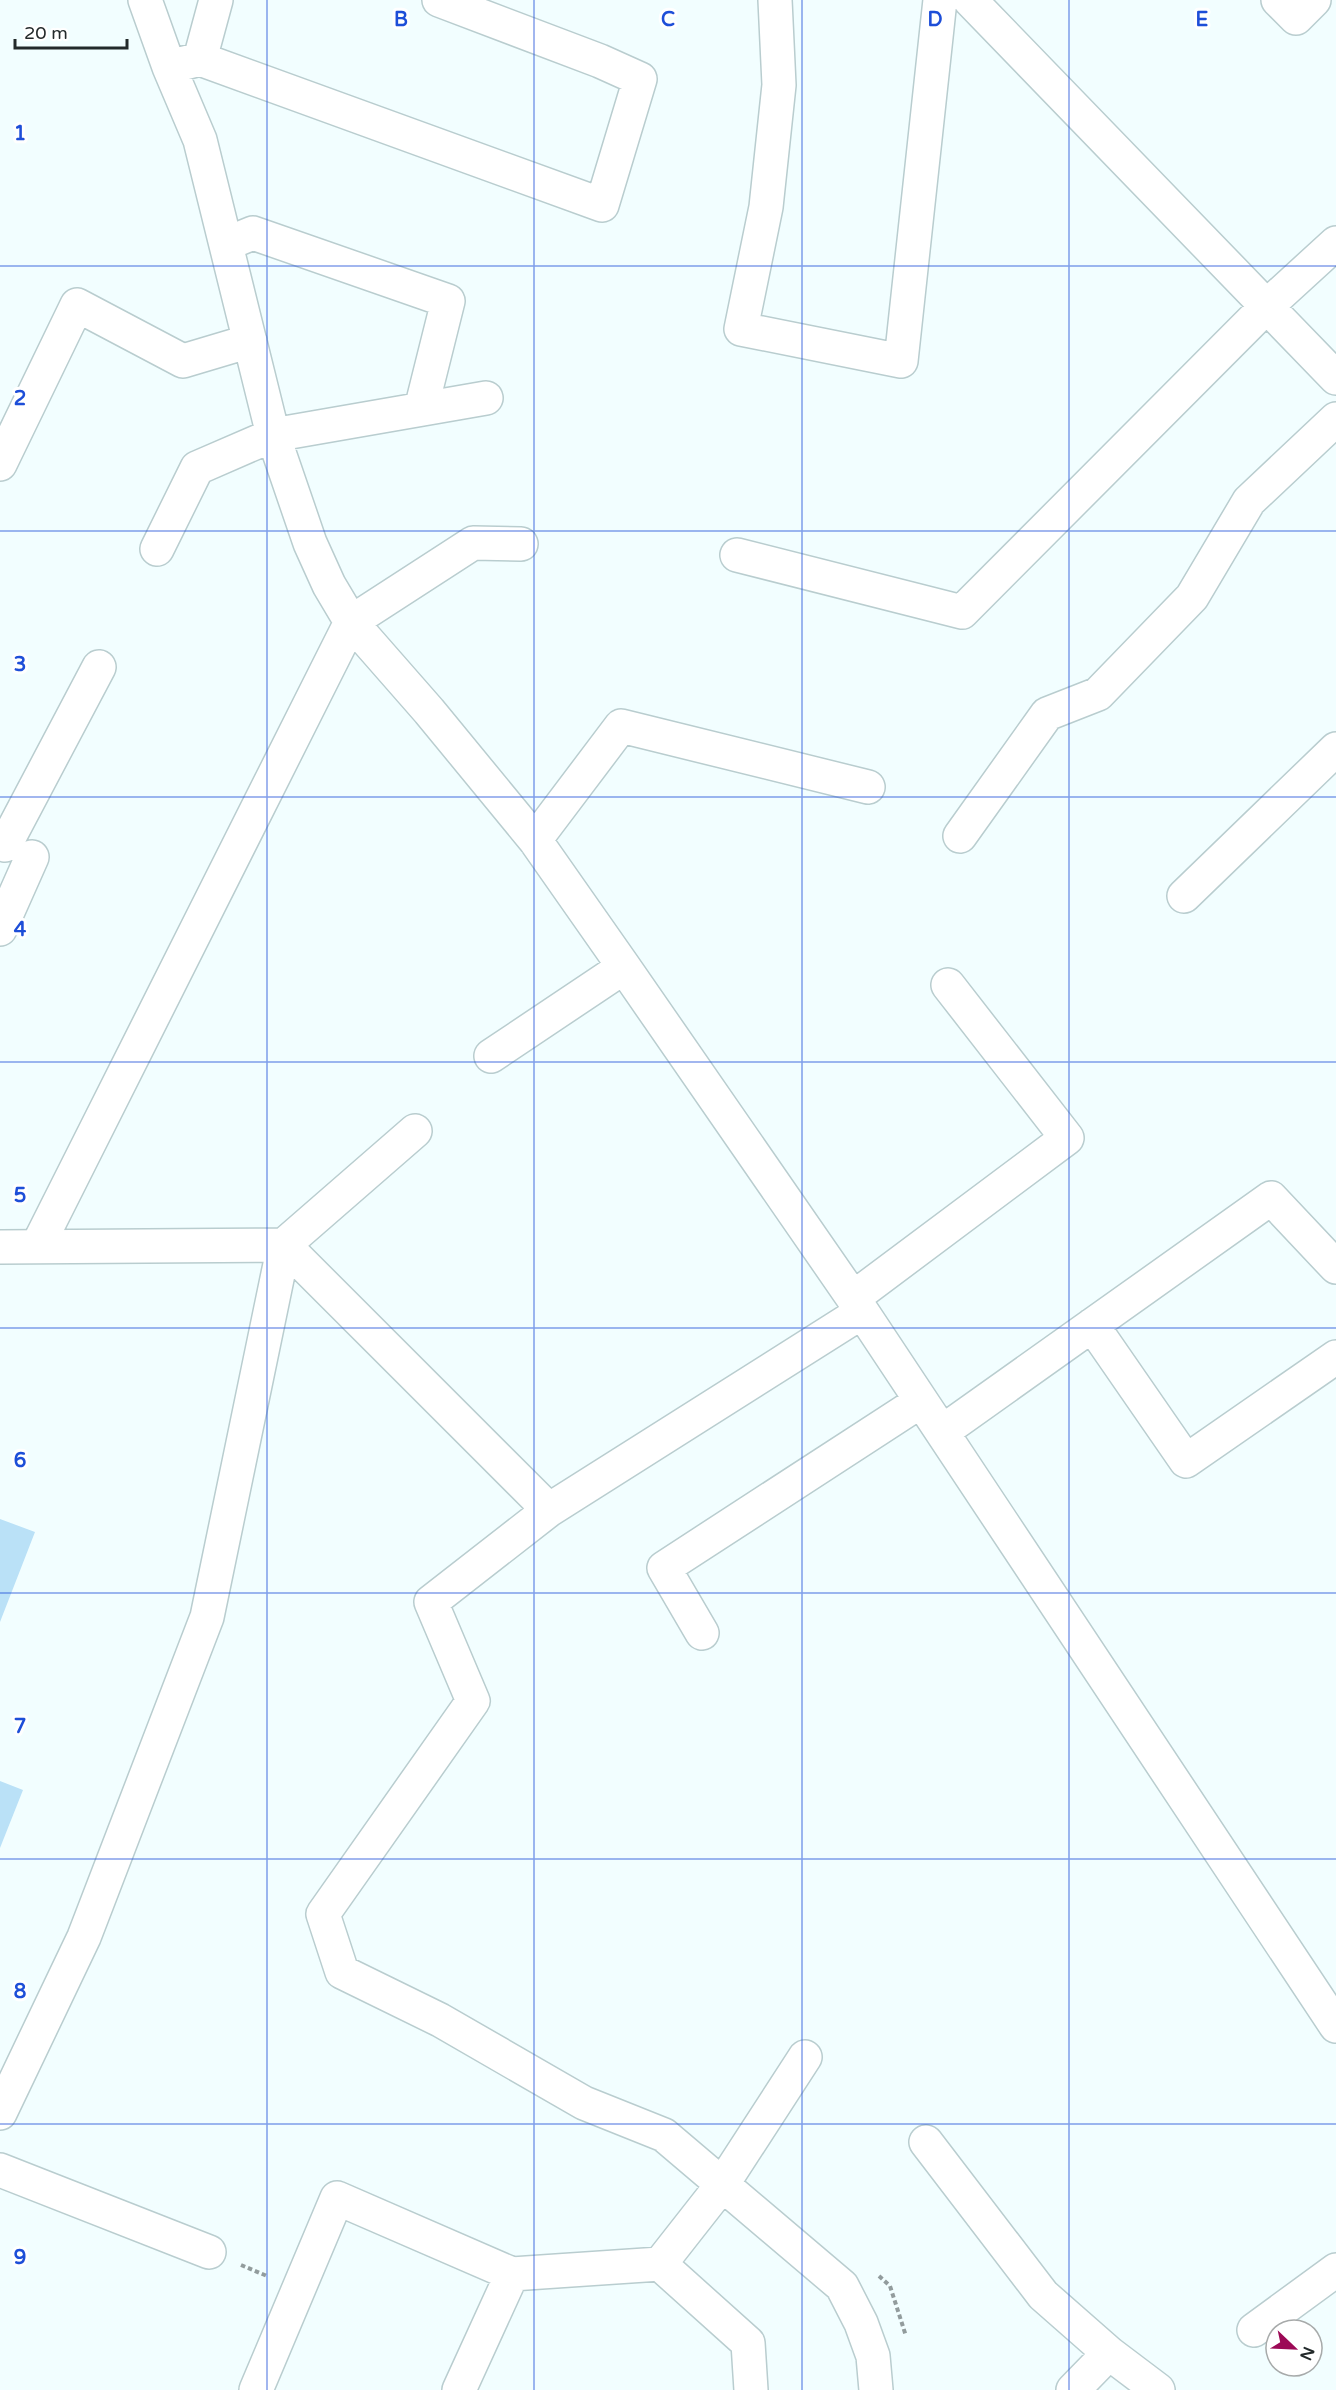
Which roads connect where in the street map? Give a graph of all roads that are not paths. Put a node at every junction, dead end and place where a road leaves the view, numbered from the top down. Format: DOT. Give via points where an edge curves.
graph roads {
  1 [pos="146,0"];
  2 [pos="216,0"];
  3 [pos="439,0"];
  4 [pos="775,0"];
  5 [pos="940,0"];
  6 [pos="970,0"];
  7 [pos="1278,0"];
  8 [pos="1314,0"];
  9 [pos="184,63"];
  10 [pos="1336,243"];
  11 [pos="226,244"];
  12 [pos="1267,306"];
  13 [pos="250,341"];
  14 [pos="1336,378"];
  15 [pos="486,398"];
  16 [pos="421,409"];
  17 [pos="1336,419"];
  18 [pos="273,435"];
  19 [pos="0,464"];
  20 [pos="521,544"];
  21 [pos="157,549"];
  22 [pos="737,555"];
  23 [pos="351,622"];
  24 [pos="99,667"];
  25 [pos="1336,749"];
  26 [pos="868,787"];
  27 [pos="960,836"];
  28 [pos="535,840"];
  29 [pos="21,852"];
  30 [pos="1184,896"];
  31 [pos="0,929"];
  32 [pos="624,967"];
  33 [pos="948,986"];
  34 [pos="491,1056"];
  35 [pos="415,1131"];
  36 [pos="38,1245"];
  37 [pos="284,1245"];
  38 [pos="0,1246"];
  39 [pos="1336,1267"];
  40 [pos="858,1305"];
  41 [pos="1092,1325"];
  42 [pos="1336,1357"];
  43 [pos="921,1401"];
  44 [pos="942,1432"];
  45 [pos="549,1510"];
  46 [pos="702,1634"];
  47 [pos="1336,2026"];
  48 [pos="805,2057"];
  49 [pos="0,2113"];
  50 [pos="926,2142"];
  51 [pos="0,2170"];
  52 [pos="722,2185"];
  53 [pos="209,2252"];
  54 [pos="660,2264"];
  55 [pos="1336,2270"];
  56 [pos="512,2274"];
  57 [pos="1254,2330"];
  58 [pos="1108,2353"];
  59 [pos="256,2390"];
  60 [pos="459,2390"];
  61 [pos="752,2390"];
  62 [pos="876,2390"];
  63 [pos="1073,2390"];
  64 [pos="1158,2390"];
  1 -- 9 [label="street"];
  2 -- 9 [label="street"];
  3 -- 9 [label="street" via="640,79 602,205"];
  4 -- 5 [label="street" via="779,86 766,207 741,329 901,361"];
  6 -- 12 [label="street"];
  7 -- 8 [label="street" via="1296,18"];
  9 -- 11 [label="street"];
  10 -- 12 [label="street"];
  11 -- 13 [label="street"];
  11 -- 16 [label="street" via="253,233 448,301"];
  12 -- 14 [label="street"];
  12 -- 22 [label="street" via="962,612"];
  13 -- 18 [label="street"];
  13 -- 19 [label="street" via="183,361 77,305"];
  15 -- 16 [label="street"];
  16 -- 18 [label="street"];
  17 -- 27 [label="street" via="1250,501 1192,597 1153,638 1098,694 1047,714"];
  18 -- 21 [label="street" via="197,468"];
  18 -- 23 [label="street" via="310,543"];
  20 -- 23 [label="street" via="473,543"];
  23 -- 28 [label="street"];
  23 -- 36 [label="street"];
  24 -- 29 [label="street"];
  25 -- 30 [label="street"];
  26 -- 28 [label="street" via="621,726"];
  28 -- 32 [label="street"];
  29 -- 31 [label="street"];
  32 -- 34 [label="street"];
  32 -- 40 [label="street"];
  33 -- 40 [label="street" via="1067,1138"];
  35 -- 37 [label="street"];
  36 -- 37 [label="street"];
  36 -- 38 [label="street"];
  37 -- 45 [label="street"];
  37 -- 49 [label="street" via="207,1617 84,1937"];
  39 -- 41 [label="street" via="1271,1198"];
  40 -- 43 [label="street"];
  40 -- 45 [label="street"];
  41 -- 42 [label="street" via="1186,1461"];
  41 -- 44 [label="street"];
  43 -- 44 [label="street"];
  43 -- 46 [label="street" via="664,1568"];
  44 -- 47 [label="street"];
  45 -- 52 [label="street" via="431,1602 473,1701 323,1914 342,1972 440,2020 584,2103 664,2135"];
  48 -- 52 [label="street"];
  50 -- 58 [label="street" via="1044,2295"];
  51 -- 53 [label="street"];
  52 -- 54 [label="street"];
  52 -- 62 [label="street" via="842,2286 873,2356"];
  54 -- 56 [label="street"];
  54 -- 61 [label="street" via="748,2343"];
  55 -- 57 [label="street"];
  56 -- 59 [label="street" via="337,2198"];
  56 -- 60 [label="street"];
  58 -- 63 [label="street"];
  58 -- 64 [label="street"];
}
